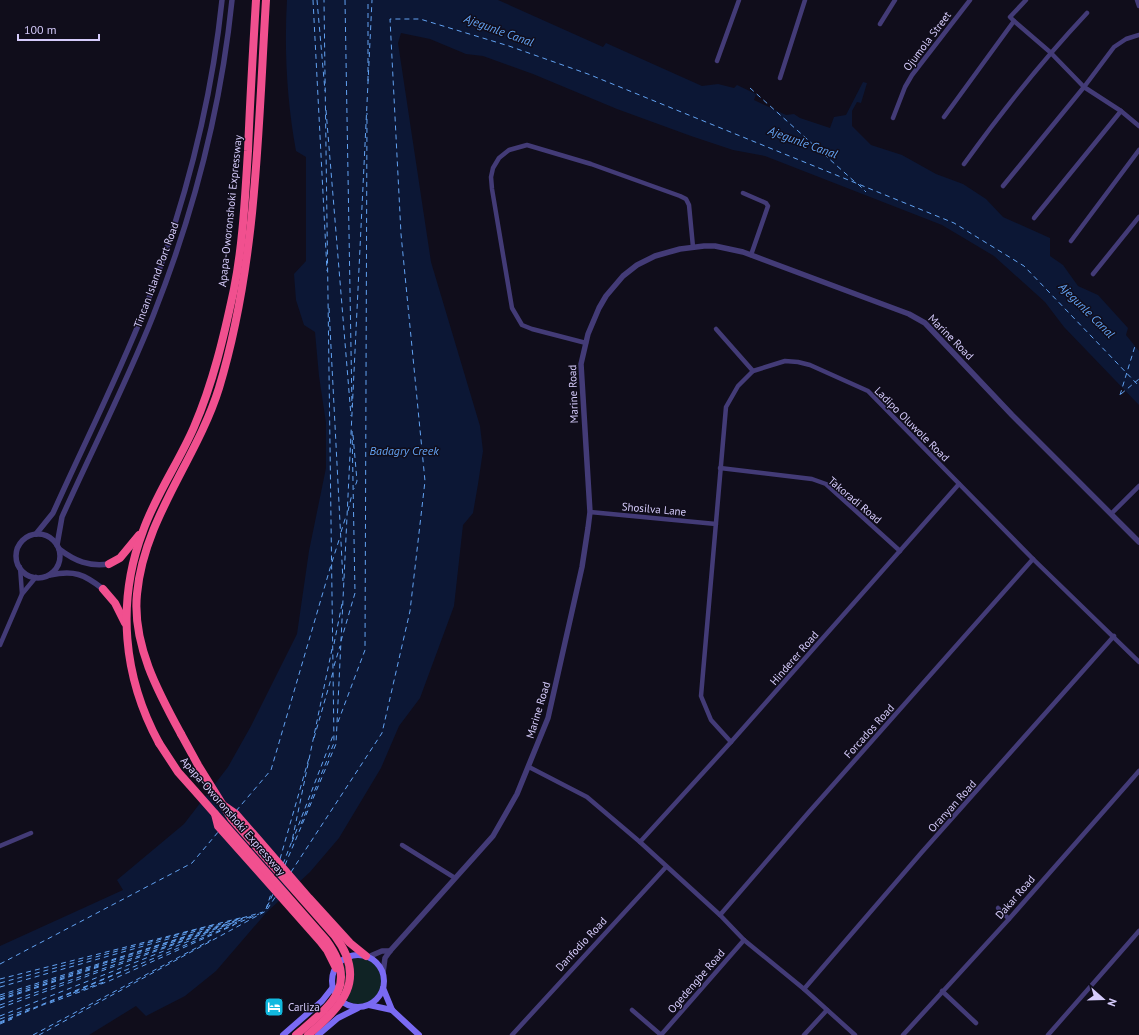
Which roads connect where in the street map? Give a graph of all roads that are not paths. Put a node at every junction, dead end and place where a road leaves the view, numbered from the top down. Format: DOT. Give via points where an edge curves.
graph roads {
  1 [pos="222,0"];
  2 [pos="232,0"];
  3 [pos="256,0"];
  4 [pos="266,0"];
  5 [pos="739,0"];
  6 [pos="805,0"];
  7 [pos="895,0"];
  8 [pos="970,0"];
  9 [pos="1026,0"];
  10 [pos="1138,0"];
  11 [pos="1139,6"];
  12 [pos="1087,13"];
  13 [pos="1014,21"];
  14 [pos="880,24"];
  15 [pos="1139,35"];
  16 [pos="1050,52"];
  17 [pos="717,62"];
  18 [pos="780,78"];
  19 [pos="1084,87"];
  20 [pos="1120,111"];
  21 [pos="944,117"];
  22 [pos="894,118"];
  23 [pos="1139,126"];
  24 [pos="1139,150"];
  25 [pos="964,164"];
  26 [pos="1003,186"];
  27 [pos="743,193"];
  28 [pos="1034,218"];
  29 [pos="1139,218"];
  30 [pos="1071,241"];
  31 [pos="693,247"];
  32 [pos="751,255"];
  33 [pos="1093,274"];
  34 [pos="716,329"];
  35 [pos="586,344"];
  36 [pos="752,371"];
  37 [pos="720,468"];
  38 [pos="959,484"];
  39 [pos="1139,486"];
  40 [pos="590,512"];
  41 [pos="1111,514"];
  42 [pos="716,524"];
  43 [pos="143,530"];
  44 [pos="36,534"];
  45 [pos="1139,542"];
  46 [pos="58,547"];
  47 [pos="900,551"];
  48 [pos="1033,559"];
  49 [pos="109,564"];
  50 [pos="20,567"];
  51 [pos="48,575"];
  52 [pos="36,578"];
  53 [pos="103,588"];
  54 [pos="22,594"];
  55 [pos="127,627"];
  56 [pos="1114,636"];
  57 [pos="0,645"];
  58 [pos="1139,662"];
  59 [pos="731,742"];
  60 [pos="529,767"];
  61 [pos="1139,771"];
  62 [pos="222,805"];
  63 [pos="214,814"];
  64 [pos="31,833"];
  65 [pos="640,842"];
  66 [pos="402,845"];
  67 [pos="0,846"];
  68 [pos="666,867"];
  69 [pos="455,878"];
  70 [pos="998,908"];
  71 [pos="720,915"];
  72 [pos="1009,919"];
  73 [pos="1139,931"];
  74 [pos="744,940"];
  75 [pos="390,951"];
  76 [pos="367,957"];
  77 [pos="336,968"];
  78 [pos="383,973"];
  79 [pos="333,987"];
  80 [pos="383,988"];
  81 [pos="804,989"];
  82 [pos="942,991"];
  83 [pos="370,1005"];
  84 [pos="360,1007"];
  85 [pos="392,1010"];
  86 [pos="632,1010"];
  87 [pos="827,1010"];
  88 [pos="976,1023"];
  89 [pos="283,1035"];
  90 [pos="296,1035"];
  91 [pos="308,1035"];
  92 [pos="318,1035"];
  93 [pos="419,1035"];
  94 [pos="512,1035"];
  95 [pos="661,1035"];
  96 [pos="804,1035"];
  97 [pos="855,1035"];
  98 [pos="903,1035"];
  99 [pos="1048,1035"];
  1 -- 44 [label="street, Tincan Island Port Road" via="205,112 166,251 143,313 53,513"];
  2 -- 46 [label="street, Tincan Island Port Road" via="214,114 183,233 152,317 62,517"];
  3 -- 43 [label="highway, Apapa-Oworonshoki Expressway" via="246,182 233,293 219,356 194,426"];
  4 -- 62 [label="highway, Apapa-Oworonshoki Expressway, bridge" via="256,178 249,249 235,326 218,390 201,433 150,537 137,593 137,625 145,658 181,734"];
  5 -- 17 [label="street"];
  6 -- 18 [label="street"];
  7 -- 14 [label="street"];
  8 -- 22 [label="street, Ojumola Street" via="912,75 905,86"];
  9 -- 13 [label="street" via="1010,17"];
  10 -- 11 [label="street"];
  12 -- 16 [label="street"];
  13 -- 16 [label="street"];
  13 -- 21 [label="street"];
  15 -- 19 [label="street" via="1126,39 1114,47"];
  16 -- 19 [label="street"];
  16 -- 25 [label="street" via="1001,112"];
  19 -- 20 [label="street"];
  19 -- 26 [label="street"];
  20 -- 23 [label="street"];
  20 -- 28 [label="street"];
  24 -- 30 [label="street"];
  27 -- 32 [label="street" via="768,206"];
  29 -- 33 [label="street"];
  31 -- 32 [label="street, Marine Road" via="715,246"];
  31 -- 35 [label="street, Marine Road" via="656,256 637,265 623,276 599,308"];
  31 -- 35 [label="street" via="689,204 686,199 591,164 527,145 509,150 500,158 493,168 491,177 512,308 522,325 532,330"];
  32 -- 41 [label="street, Marine Road" via="909,314 925,323"];
  34 -- 36 [label="street"];
  35 -- 40 [label="street, Marine Road" via="581,364"];
  36 -- 37 [label="street" via="738,386 726,407"];
  36 -- 38 [label="street, Ladipo Oluwole Road" via="785,361 798,362 859,386 874,397"];
  37 -- 42 [label="street"];
  37 -- 47 [label="street, Takoradi Road" via="812,479 826,484"];
  38 -- 47 [label="street, Hinderer Road"];
  38 -- 48 [label="street, Ladipo Oluwole Road"];
  39 -- 41 [label="street"];
  40 -- 42 [label="street, Shosilva Lane"];
  40 -- 60 [label="street, Marine Road" via="582,567 559,674 548,718"];
  41 -- 45 [label="street, Marine Road"];
  42 -- 59 [label="street" via="701,696 711,720"];
  43 -- 49 [label="highway" via="127,551"];
  43 -- 55 [label="highway, Apapa-Oworonshoki Expressway" via="130,580"];
  44 -- 46 [label="street" via="48,536"];
  44 -- 50 [label="street" via="26,538 19,546 17,557"];
  46 -- 49 [label="street" via="77,561"];
  46 -- 51 [label="street" via="58,566"];
  47 -- 59 [label="street, Hinderer Road"];
  48 -- 56 [label="street, Ladipo Oluwole Road"];
  48 -- 71 [label="street, Forcados Road"];
  50 -- 52 [label="street" via="25,573"];
  50 -- 54 [label="street"];
  51 -- 52 [label="street"];
  51 -- 53 [label="street" via="79,573"];
  52 -- 54 [label="street"];
  53 -- 55 [label="highway" via="115,603"];
  54 -- 57 [label="street"];
  55 -- 63 [label="highway, Apapa-Oworonshoki Expressway, bridge" via="131,673 143,711 159,743 178,772"];
  56 -- 58 [label="street, Ladipo Oluwole Road"];
  56 -- 81 [label="street, Oranyan Road"];
  59 -- 65 [label="street, Hinderer Road"];
  60 -- 65 [label="street" via="587,797"];
  60 -- 69 [label="street, Marine Road" via="493,836"];
  61 -- 72 [label="street, Dakar Road"];
  62 -- 76 [label="highway" via="236,814 309,898 357,950"];
  62 -- 91 [label="highway, Apapa-Oworonshoki Expressway, bridge" via="335,936 346,953 350,969 345,995 333,1013"];
  63 -- 77 [label="highway" via="218,826 327,950"];
  63 -- 90 [label="highway, Apapa-Oworonshoki Expressway, bridge" via="326,940 335,951 341,965 342,980 338,993 322,1013"];
  64 -- 67 [label="street"];
  65 -- 68 [label="street"];
  66 -- 69 [label="street"];
  68 -- 71 [label="street"];
  68 -- 94 [label="street, Danfodio Road"];
  69 -- 75 [label="street, Marine Road"];
  70 -- 72 [label="street"];
  71 -- 74 [label="street"];
  72 -- 82 [label="street, Dakar Road"];
  73 -- 99 [label="street"];
  74 -- 81 [label="street"];
  74 -- 95 [label="street, Ogedengbe Road"];
  75 -- 76 [label="street" via="382,951"];
  75 -- 78 [label="street" via="385,958"];
  76 -- 77 [label="main road" via="356,955 347,958"];
  76 -- 78 [label="main road" via="378,964"];
  77 -- 79 [label="main road"];
  78 -- 80 [label="main road"];
  79 -- 84 [label="main road" via="342,1002"];
  79 -- 89 [label="main road" via="315,1008"];
  80 -- 83 [label="main road" via="377,1000"];
  80 -- 85 [label="main road"];
  81 -- 87 [label="street"];
  82 -- 88 [label="street"];
  82 -- 98 [label="street, Dakar Road"];
  83 -- 84 [label="main road"];
  83 -- 85 [label="main road"];
  84 -- 92 [label="main road" via="343,1015"];
  85 -- 93 [label="main road"];
  86 -- 95 [label="street"];
  87 -- 96 [label="street"];
  87 -- 97 [label="street"];
}
